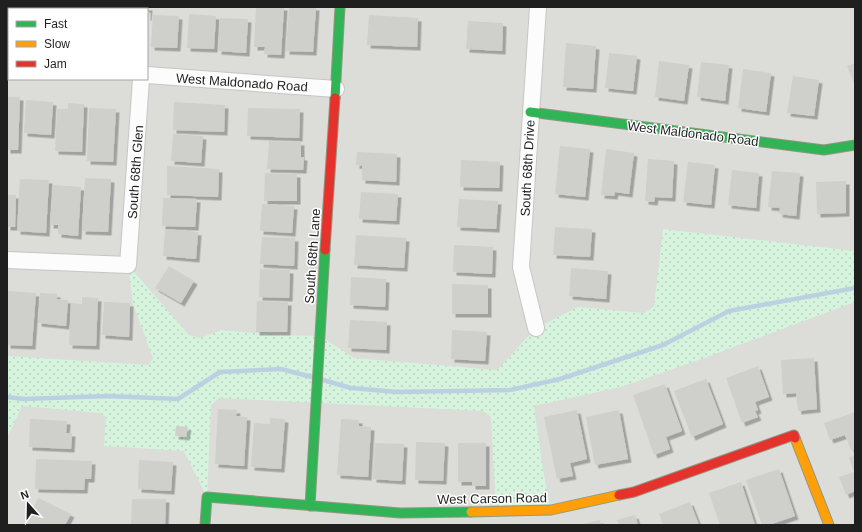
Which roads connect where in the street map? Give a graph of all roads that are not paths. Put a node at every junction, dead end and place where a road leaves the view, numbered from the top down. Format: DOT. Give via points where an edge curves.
graph roads {
  1 [pos="340,7"];
  2 [pos="538,7"];
  3 [pos="148,75"];
  4 [pos="141,80"];
  5 [pos="336,89"];
  6 [pos="530,112"];
  7 [pos="855,145"];
  8 [pos="7,260"];
  9 [pos="536,328"];
  10 [pos="310,506"];
  11 [pos="400,519"];
  12 [pos="205,525"];
  13 [pos="829,525"];
  1 -- 5 [label="street, South 68th Lane"];
  2 -- 6 [label="street, South 68th Drive"];
  3 -- 5 [label="street, West Maldonado Road"];
  4 -- 8 [label="street, South 68th Glen" via="128,265"];
  5 -- 10 [label="street, South 68th Lane"];
  6 -- 7 [label="street, West Maldonado Road" via="824,150"];
  6 -- 9 [label="street, South 68th Drive" via="521,267"];
  10 -- 11 [label="street, West Carson Road"];
  10 -- 12 [label="street, West Carson Road" via="207,497"];
  11 -- 13 [label="street, West Carson Road" via="551,510 634,492 794,435"];
}
